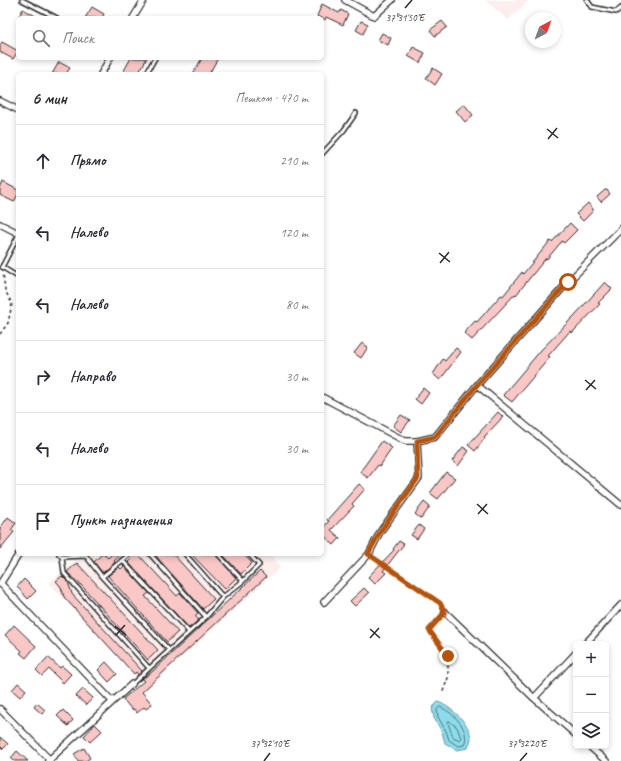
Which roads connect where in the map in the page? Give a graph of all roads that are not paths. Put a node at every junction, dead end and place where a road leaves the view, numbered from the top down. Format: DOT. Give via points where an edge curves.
graph roads {
  1 [pos="22,0"];
  2 [pos="144,0"];
  3 [pos="345,0"];
  4 [pos="392,0"];
  5 [pos="587,0"];
  6 [pos="621,8"];
  7 [pos="53,16"];
  8 [pos="134,16"];
  9 [pos="109,60"];
  10 [pos="154,60"];
  11 [pos="102,72"];
  12 [pos="147,72"];
  13 [pos="0,101"];
  14 [pos="16,109"];
  15 [pos="356,113"];
  16 [pos="324,152"];
  17 [pos="0,224"];
  18 [pos="621,229"];
  19 [pos="16,232"];
  20 [pos="16,234"];
  21 [pos="16,276"];
  22 [pos="477,385"];
  23 [pos="324,398"];
  24 [pos="417,441"];
  25 [pos="620,503"];
  26 [pos="18,556"];
  27 [pos="60,556"];
  28 [pos="86,556"];
  29 [pos="127,556"];
  30 [pos="152,556"];
  31 [pos="186,556"];
  32 [pos="220,556"];
  33 [pos="251,556"];
  34 [pos="122,560"];
  35 [pos="102,577"];
  36 [pos="243,581"];
  37 [pos="0,584"];
  38 [pos="223,597"];
  39 [pos="324,602"];
  40 [pos="621,605"];
  41 [pos="445,612"];
  42 [pos="206,617"];
  43 [pos="188,632"];
  44 [pos="588,641"];
  45 [pos="169,650"];
  46 [pos="573,656"];
  47 [pos="149,668"];
  48 [pos="132,684"];
  49 [pos="534,698"];
  50 [pos="112,701"];
  51 [pos="0,709"];
  52 [pos="573,732"];
  53 [pos="592,749"];
  54 [pos="49,760"];
  55 [pos="606,761"];
  1 -- 7 [label="lane"];
  2 -- 8 [label="street"];
  3 -- 4 [label="street" via="374,16"];
  5 -- 6 [label="lane" via="592,7 616,12"];
  9 -- 11 [label="street"];
  10 -- 12 [label="lane"];
  13 -- 14 [label="street"];
  15 -- 16 [label="lane"];
  17 -- 19 [label="street"];
  18 -- 22 [label="street" via="568,282"];
  20 -- 21 [label="lane" via="2,268"];
  22 -- 24 [label="street" via="435,437"];
  22 -- 25 [label="street"];
  23 -- 24 [label="street" via="405,441"];
  24 -- 39 [label="street" via="418,478 380,532 368,554"];
  26 -- 37 [label="street"];
  27 -- 47 [label="lane" via="64,573"];
  28 -- 35 [label="lane"];
  29 -- 34 [label="lane"];
  30 -- 42 [label="lane"];
  31 -- 38 [label="lane"];
  32 -- 36 [label="lane"];
  33 -- 36 [label="lane" via="259,565"];
  34 -- 35 [label="lane"];
  34 -- 43 [label="lane"];
  35 -- 45 [label="lane"];
  36 -- 38 [label="lane"];
  37 -- 50 [label="street"];
  38 -- 42 [label="lane"];
  40 -- 44 [label="street"];
  41 -- 49 [label="street"];
  42 -- 43 [label="lane"];
  43 -- 45 [label="lane"];
  45 -- 47 [label="lane"];
  46 -- 49 [label="street"];
  47 -- 48 [label="lane"];
  48 -- 50 [label="street"];
  49 -- 52 [label="street"];
  50 -- 54 [label="street"];
  51 -- 54 [label="street"];
  53 -- 55 [label="street"];
}
